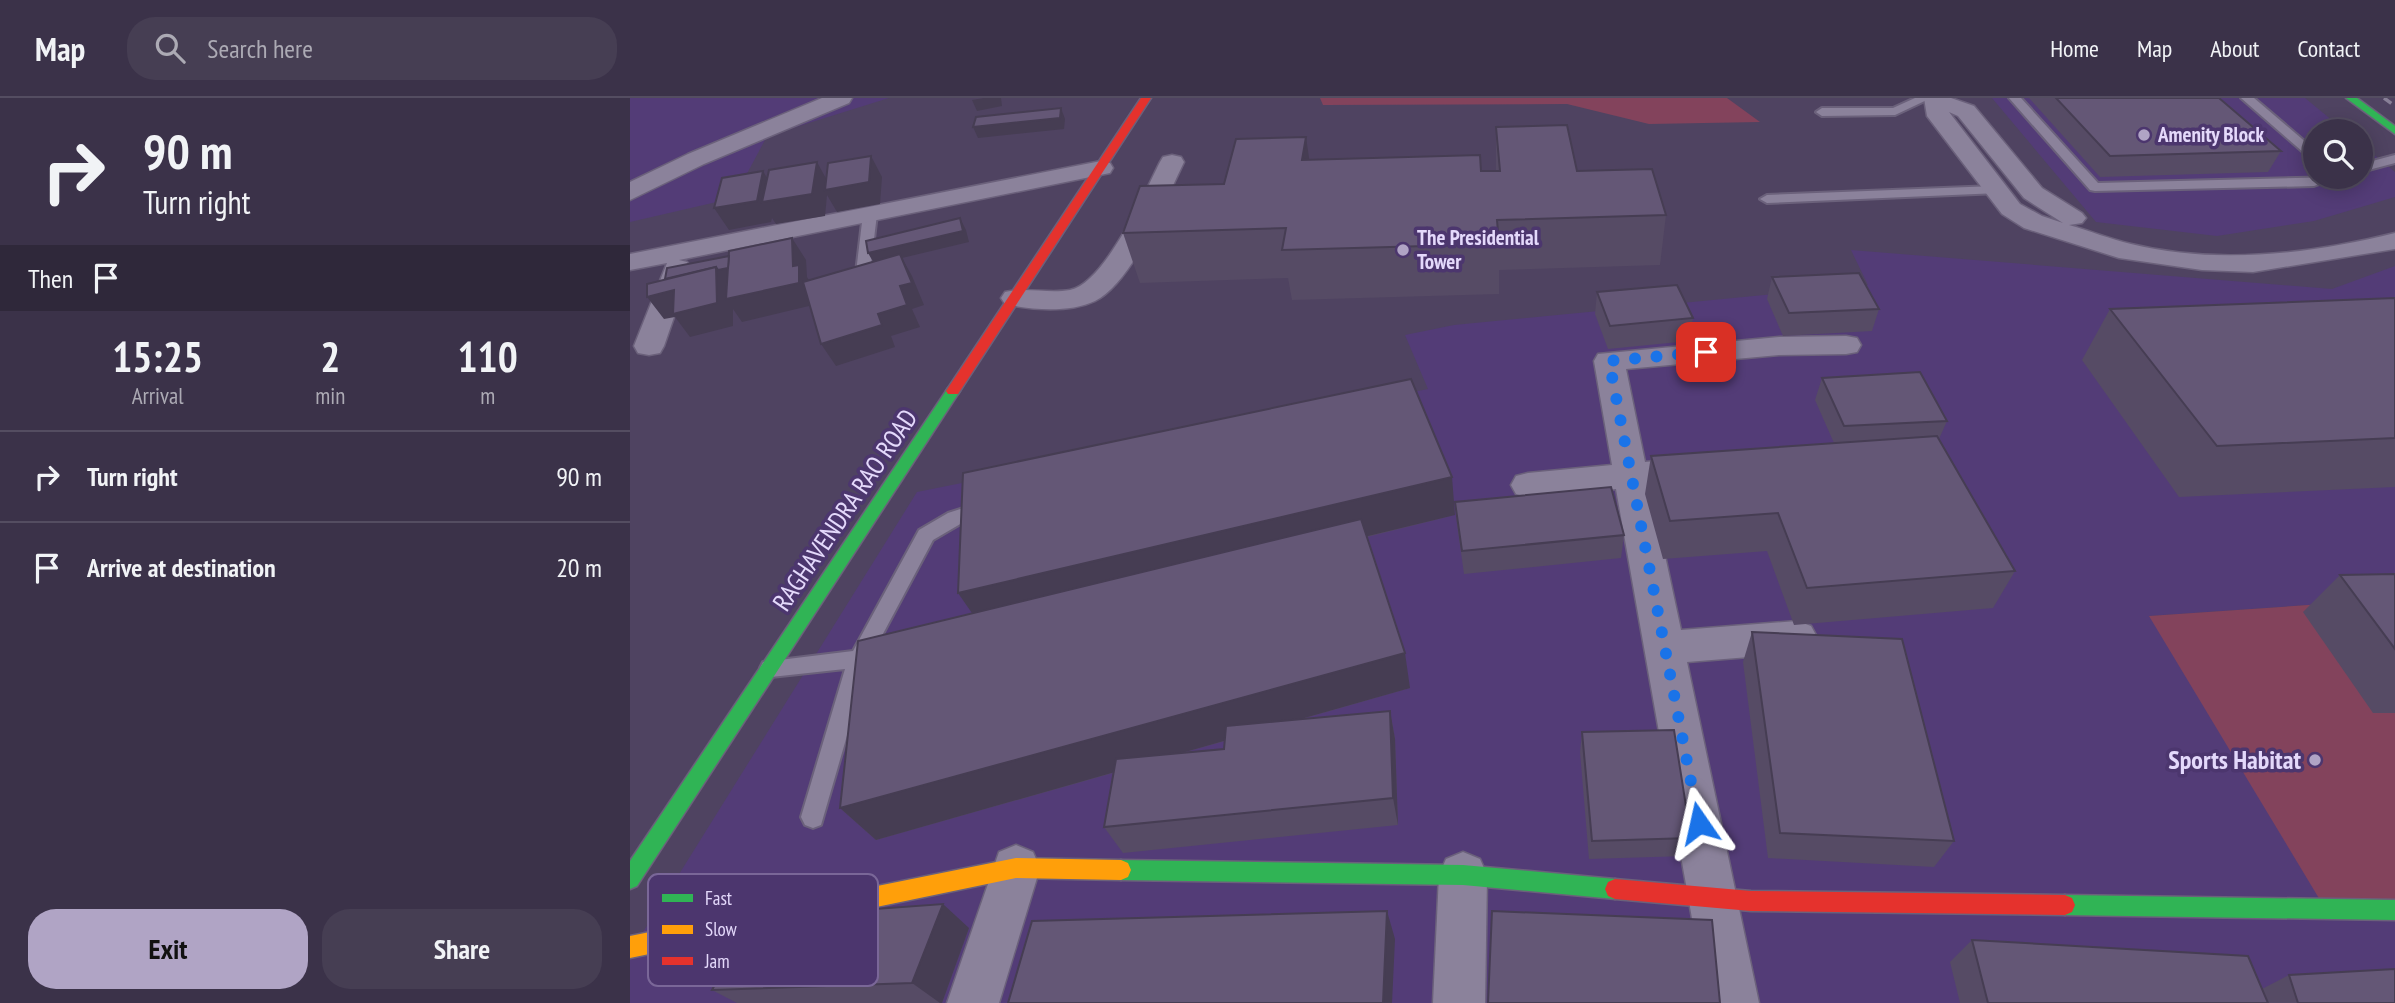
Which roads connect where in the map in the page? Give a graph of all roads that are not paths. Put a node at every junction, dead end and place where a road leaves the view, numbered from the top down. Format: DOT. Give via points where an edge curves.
graph roads {
  1 [pos="841,98"];
  2 [pos="1146,98"];
  3 [pos="2015,98"];
  4 [pos="2247,98"];
  5 [pos="2351,98"];
  6 [pos="1932,99"];
  7 [pos="1822,112"];
  8 [pos="2395,131"];
  9 [pos="2303,146"];
  10 [pos="2395,159"];
  11 [pos="1172,162"];
  12 [pos="2373,165"];
  13 [pos="1101,168"];
  14 [pos="2303,182"];
  15 [pos="1994,190"];
  16 [pos="630,192"];
  17 [pos="1767,199"];
  18 [pos="870,214"];
  19 [pos="2395,216"];
  20 [pos="2395,241"];
  21 [pos="682,252"];
  22 [pos="630,262"];
  23 [pos="861,289"];
  24 [pos="1015,298"];
  25 [pos="1846,345"];
  26 [pos="649,346"];
  27 [pos="1687,470"];
  28 [pos="1632,475"];
  29 [pos="1528,485"];
  30 [pos="1005,501"];
  31 [pos="1797,637"];
  32 [pos="1665,647"];
  33 [pos="859,659"];
  34 [pos="770,668"];
  35 [pos="813,817"];
  36 [pos="1016,869"];
  37 [pos="1463,875"];
  38 [pos="630,879"];
  39 [pos="878,897"];
  40 [pos="1714,899"];
  41 [pos="2395,910"];
  42 [pos="648,943"];
  43 [pos="630,947"];
  44 [pos="973,1003"];
  45 [pos="1459,1003"];
  46 [pos="1733,1003"];
  1 -- 16 [label="street"];
  2 -- 13 [label="main road, RAGHAVENDRA RAO ROAD"];
  3 -- 14 [label="lane" via="2095,187"];
  4 -- 9 [label="lane"];
  5 -- 8 [label="main road"];
  6 -- 7 [label="lane" via="1895,111"];
  6 -- 15 [label="street" via="1938,116"];
  6 -- 19 [label="street" via="1966,111 2033,193 2079,222 2138,236 2233,243 2343,233"];
  10 -- 12 [label="lane"];
  11 -- 24 [label="street" via="1125,251 1100,284 1085,295"];
  13 -- 18 [label="street"];
  13 -- 24 [label="main road, RAGHAVENDRA RAO ROAD"];
  15 -- 17 [label="lane"];
  15 -- 20 [label="street" via="2011,209 2054,230 2129,252 2202,262 2253,264"];
  18 -- 21 [label="street"];
  18 -- 23 [label="lane"];
  21 -- 22 [label="street"];
  21 -- 26 [label="street"];
  24 -- 34 [label="main road, RAGHAVENDRA RAO ROAD"];
  25 -- 28 [label="street" via="1779,346 1609,361"];
  27 -- 28 [label="street"];
  28 -- 29 [label="street"];
  28 -- 32 [label="street"];
  30 -- 33 [label="lane" via="955,518 926,535"];
  31 -- 32 [label="street"];
  32 -- 40 [label="street"];
  33 -- 34 [label="lane"];
  33 -- 35 [label="lane"];
  34 -- 38 [label="main road, RAGHAVENDRA RAO ROAD"];
  36 -- 37 [label="main road"];
  36 -- 39 [label="main road"];
  36 -- 44 [label="street"];
  37 -- 40 [label="main road"];
  37 -- 45 [label="street"];
  40 -- 41 [label="main road"];
  40 -- 46 [label="street"];
  42 -- 43 [label="main road"];
}
